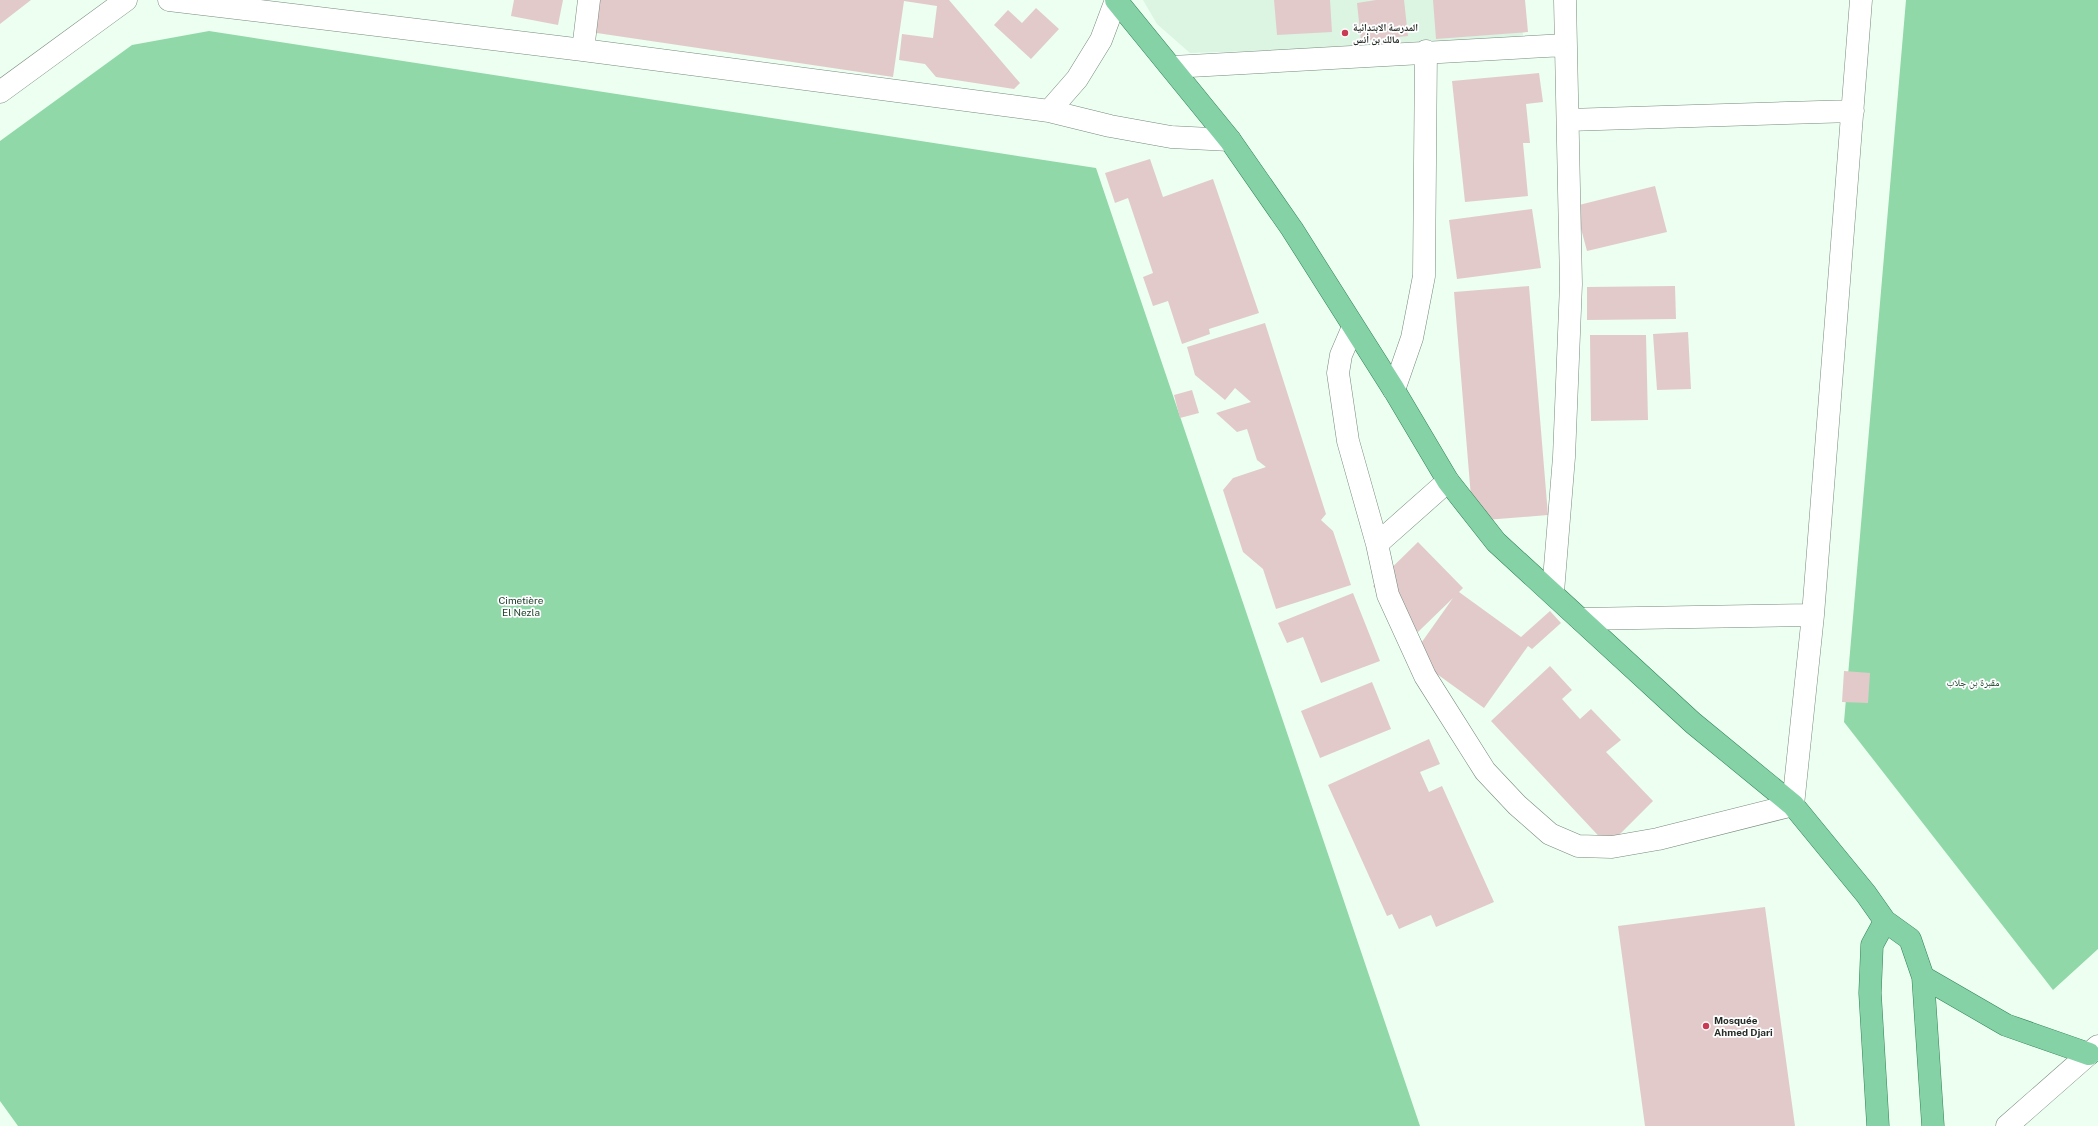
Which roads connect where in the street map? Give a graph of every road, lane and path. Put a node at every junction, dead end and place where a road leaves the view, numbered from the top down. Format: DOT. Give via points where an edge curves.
graph roads {
  1 [pos="126,0"];
  2 [pos="169,0"];
  3 [pos="589,0"];
  4 [pos="1116,0"];
  5 [pos="1565,0"];
  6 [pos="1861,0"];
  7 [pos="1565,45"];
  8 [pos="583,50"];
  9 [pos="1426,51"];
  10 [pos="1172,67"];
  11 [pos="0,92"];
  12 [pos="1049,111"];
  13 [pos="1853,111"];
  14 [pos="1568,120"];
  15 [pos="1230,140"];
  16 [pos="1353,327"];
  17 [pos="1394,390"];
  18 [pos="1448,481"];
  19 [pos="1377,544"];
  20 [pos="1553,592"];
  21 [pos="1813,615"];
  22 [pos="1580,619"];
  23 [pos="1793,805"];
  24 [pos="1885,921"];
  25 [pos="1923,977"];
  26 [pos="2094,1050"];
  27 [pos="1878,1126"];
  28 [pos="1933,1126"];
  29 [pos="2007,1126"];
  1 -- 11 [label="street"];
  2 -- 8 [label="street"];
  3 -- 8 [label="street"];
  4 -- 10 [label="main road"];
  4 -- 12 [label="street" via="1101,40 1077,78"];
  5 -- 7 [label="street"];
  6 -- 13 [label="street"];
  7 -- 9 [label="street"];
  7 -- 14 [label="street"];
  8 -- 12 [label="street"];
  9 -- 10 [label="street"];
  9 -- 17 [label="street" via="1424,276 1412,338"];
  10 -- 15 [label="main road"];
  12 -- 15 [label="street" via="1171,137"];
  13 -- 14 [label="street"];
  13 -- 21 [label="street"];
  14 -- 20 [label="street" via="1571,284 1564,457"];
  15 -- 16 [label="main road" via="1292,229"];
  16 -- 17 [label="main road"];
  16 -- 19 [label="street" via="1341,355 1338,373 1348,441"];
  17 -- 18 [label="main road"];
  18 -- 19 [label="street"];
  18 -- 20 [label="main road" via="1496,542"];
  19 -- 23 [label="street" via="1388,594 1424,676 1484,771 1550,834 1578,846 1612,847"];
  20 -- 22 [label="main road"];
  21 -- 22 [label="street"];
  21 -- 23 [label="street"];
  22 -- 23 [label="main road" via="1693,723"];
  23 -- 24 [label="main road"];
  24 -- 25 [label="main road" via="1910,939"];
  24 -- 27 [label="main road" via="1872,946 1870,993"];
  25 -- 26 [label="main road" via="2006,1025"];
  25 -- 28 [label="main road"];
  26 -- 29 [label="street"];
}
